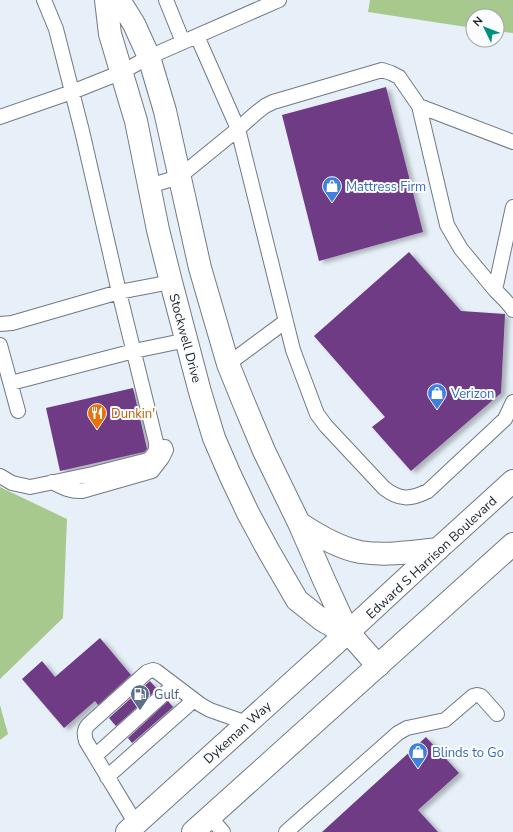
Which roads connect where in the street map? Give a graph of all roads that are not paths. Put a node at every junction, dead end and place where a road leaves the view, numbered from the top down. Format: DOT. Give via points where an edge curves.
graph roads {
  1 [pos="44,0"];
  2 [pos="106,0"];
  3 [pos="119,0"];
  4 [pos="166,0"];
  5 [pos="279,0"];
  6 [pos="197,36"];
  7 [pos="183,42"];
  8 [pos="150,57"];
  9 [pos="122,72"];
  10 [pos="72,92"];
  11 [pos="419,106"];
  12 [pos="0,117"];
  13 [pos="238,129"];
  14 [pos="513,142"];
  15 [pos="179,176"];
  16 [pos="149,186"];
  17 [pos="513,207"];
  18 [pos="171,282"];
  19 [pos="495,290"];
  20 [pos="118,292"];
  21 [pos="513,310"];
  22 [pos="286,321"];
  23 [pos="0,324"];
  24 [pos="187,340"];
  25 [pos="0,345"];
  26 [pos="134,351"];
  27 [pos="228,364"];
  28 [pos="11,383"];
  29 [pos="513,402"];
  30 [pos="18,411"];
  31 [pos="0,476"];
  32 [pos="513,481"];
  33 [pos="299,523"];
  34 [pos="513,544"];
  35 [pos="438,549"];
  36 [pos="348,632"];
  37 [pos="378,666"];
  38 [pos="174,685"];
  39 [pos="194,700"];
  40 [pos="498,714"];
  41 [pos="247,723"];
  42 [pos="94,756"];
  43 [pos="107,777"];
  44 [pos="217,824"];
  45 [pos="131,828"];
  46 [pos="193,832"];
  47 [pos="286,832"];
  1 -- 10 [label="lane" via="56,29"];
  2 -- 9 [label="street, Stockwell Drive" via="110,34"];
  3 -- 8 [label="street, Stockwell Drive"];
  4 -- 7 [label="lane"];
  5 -- 6 [label="lane"];
  6 -- 7 [label="lane"];
  6 -- 13 [label="lane"];
  7 -- 8 [label="lane"];
  8 -- 9 [label="lane"];
  8 -- 15 [label="street, Stockwell Drive"];
  9 -- 10 [label="lane"];
  9 -- 16 [label="street, Stockwell Drive" via="136,121"];
  10 -- 12 [label="lane"];
  10 -- 20 [label="lane"];
  11 -- 13 [label="lane" via="398,77 382,70 273,102"];
  11 -- 14 [label="lane"];
  11 -- 19 [label="lane" via="447,226 461,249"];
  13 -- 15 [label="lane"];
  13 -- 22 [label="lane"];
  15 -- 16 [label="lane"];
  15 -- 27 [label="street, Stockwell Drive" via="200,268"];
  16 -- 18 [label="street, Stockwell Drive"];
  17 -- 19 [label="lane"];
  18 -- 20 [label="lane"];
  18 -- 24 [label="street, Stockwell Drive"];
  19 -- 21 [label="lane"];
  20 -- 23 [label="lane" via="12,323"];
  20 -- 26 [label="lane"];
  22 -- 27 [label="lane"];
  22 -- 29 [label="lane" via="293,350 317,414 391,494 401,497 418,496 428,491 505,419"];
  24 -- 26 [label="lane"];
  24 -- 36 [label="street, Stockwell Drive" via="214,438 268,550 297,600 322,620"];
  25 -- 28 [label="lane"];
  26 -- 28 [label="lane"];
  26 -- 31 [label="lane" via="157,448 148,460 30,487 12,483"];
  27 -- 33 [label="street, Stockwell Drive" via="264,451"];
  28 -- 30 [label="lane"];
  32 -- 35 [label="street, Edward S Harrison Boulevard"];
  33 -- 35 [label="street" via="325,539 359,552 393,553"];
  33 -- 36 [label="street, Stockwell Drive"];
  34 -- 37 [label="street"];
  35 -- 36 [label="street, Edward S Harrison Boulevard"];
  36 -- 37 [label="street, Stockwell Drive"];
  36 -- 41 [label="street, Dykeman Way"];
  37 -- 44 [label="street"];
  38 -- 39 [label="lane"];
  38 -- 42 [label="lane"];
  38 -- 42 [label="lane" via="156,671 147,672 86,728 84,735"];
  39 -- 41 [label="lane" via="210,710"];
  39 -- 43 [label="lane"];
  40 -- 47 [label="lane" via="477,695 445,720 402,730"];
  41 -- 45 [label="street, Dykeman Way"];
  42 -- 43 [label="lane"];
  43 -- 45 [label="lane"];
  44 -- 46 [label="street"];
}
